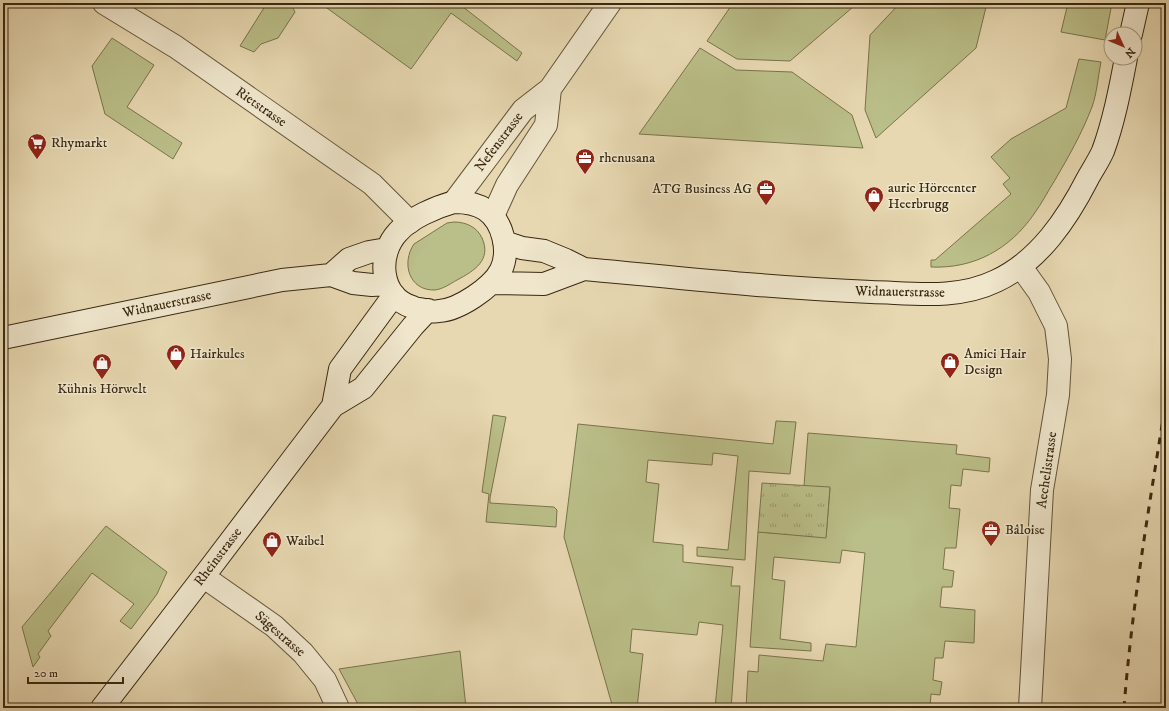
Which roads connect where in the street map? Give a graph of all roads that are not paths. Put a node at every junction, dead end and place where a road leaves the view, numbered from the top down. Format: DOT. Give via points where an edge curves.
graph roads {
  1 [pos="104,3"];
  2 [pos="610,3"];
  3 [pos="1138,3"];
  4 [pos="1133,26"];
  5 [pos="1124,66"];
  6 [pos="550,90"];
  7 [pos="454,202"];
  8 [pos="493,216"];
  9 [pos="410,222"];
  10 [pos="504,242"];
  11 [pos="387,249"];
  12 [pos="1021,267"];
  13 [pos="584,270"];
  14 [pos="332,275"];
  15 [pos="491,283"];
  16 [pos="390,289"];
  17 [pos="428,310"];
  18 [pos="3,338"];
  19 [pos="333,406"];
  20 [pos="204,577"];
  21 [pos="102,708"];
  22 [pos="338,708"];
  23 [pos="1030,708"];
  1 -- 9 [label="street, Rietstrasse" via="176,47 372,184"];
  2 -- 6 [label="street, Nefenstrasse"];
  3 -- 4 [label="street"];
  5 -- 12 [label="street, Widnauerstrasse" via="1102,152 1081,192 1056,230"];
  6 -- 7 [label="street, Nefenstrasse" via="523,110"];
  6 -- 8 [label="street, Nefenstrasse" via="546,125 507,185"];
  7 -- 8 [label="street" via="474,204"];
  7 -- 9 [label="street"];
  8 -- 10 [label="street"];
  9 -- 11 [label="street" via="398,231"];
  10 -- 13 [label="street, Widnauerstrasse" via="544,251"];
  10 -- 15 [label="street" via="501,270"];
  11 -- 14 [label="street" via="349,258"];
  11 -- 16 [label="street" via="384,272"];
  12 -- 13 [label="street, Widnauerstrasse" via="996,281 944,294 821,290"];
  12 -- 23 [label="street, Aechelistrasse" via="1039,292 1056,326 1060,359 1058,395 1042,490"];
  13 -- 15 [label="street, Widnauerstrasse" via="544,284"];
  14 -- 16 [label="street, Widnauerstrasse" via="353,283 372,284"];
  14 -- 18 [label="street, Widnauerstrasse" via="282,280"];
  15 -- 17 [label="street" via="453,308"];
  16 -- 17 [label="street" via="411,307"];
  16 -- 19 [label="street, Rheinstrasse" via="340,369"];
  17 -- 19 [label="street, Rheinstrasse" via="363,388"];
  19 -- 20 [label="street, Rheinstrasse"];
  20 -- 21 [label="street, Rheinstrasse"];
  20 -- 22 [label="street, Sägestrasse" via="274,626 303,653 325,680"];
}
